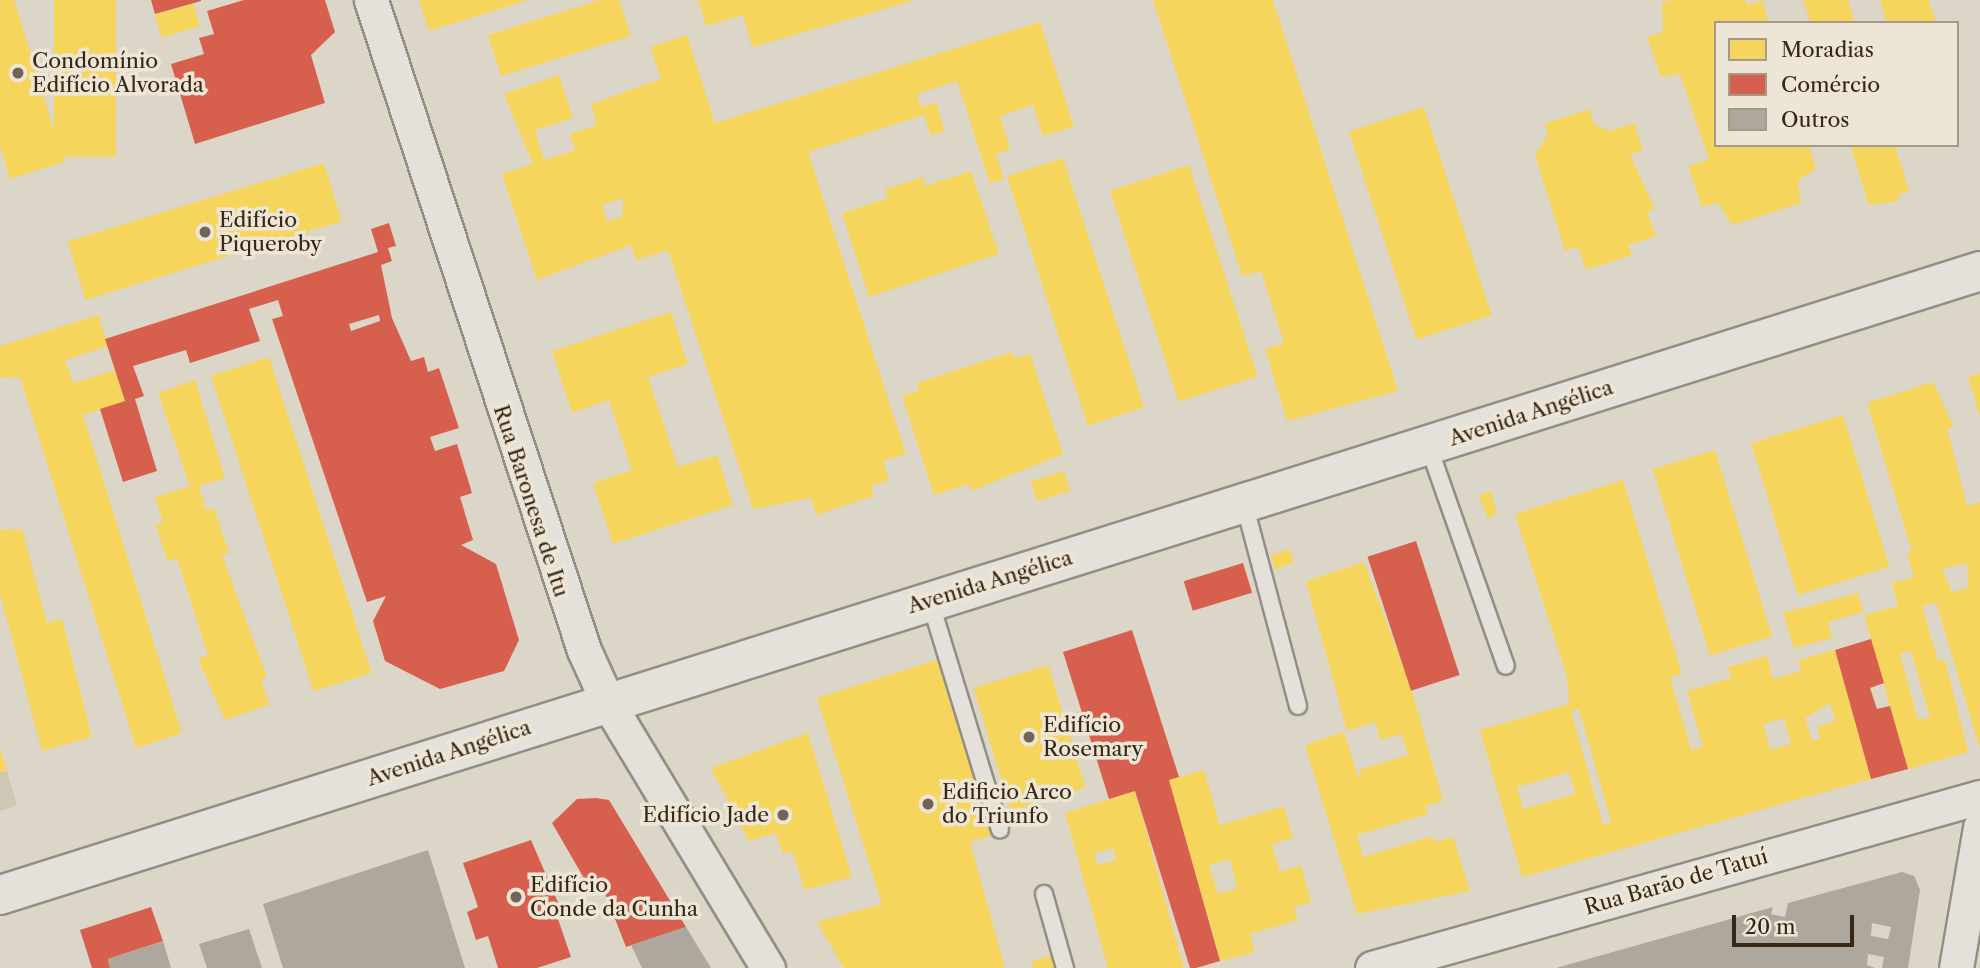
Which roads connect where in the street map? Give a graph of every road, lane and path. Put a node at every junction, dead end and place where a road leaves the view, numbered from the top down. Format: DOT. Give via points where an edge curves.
graph roads {
  1 [pos="371,0"];
  2 [pos="1980,271"];
  3 [pos="1428,445"];
  4 [pos="1244,503"];
  5 [pos="930,601"];
  6 [pos="1506,666"];
  7 [pos="608,703"];
  8 [pos="1298,706"];
  9 [pos="1980,797"];
  10 [pos="1980,827"];
  11 [pos="1000,830"];
  12 [pos="1044,894"];
  13 [pos="0,895"];
  14 [pos="768,968"];
  15 [pos="1065,968"];
  16 [pos="1372,968"];
  17 [pos="1956,968"];
  1 -- 7 [label="street, Rua Baronesa de Itu" via="557,585"];
  2 -- 3 [label="main road, Avenida Angélica"];
  3 -- 4 [label="main road, Avenida Angélica"];
  3 -- 6 [label="lane"];
  4 -- 5 [label="main road, Avenida Angélica"];
  4 -- 8 [label="lane"];
  5 -- 7 [label="main road, Avenida Angélica"];
  5 -- 11 [label="lane"];
  7 -- 13 [label="main road, Avenida Angélica"];
  7 -- 14 [label="street, Rua Baronesa de Itu"];
  9 -- 16 [label="street, Rua Barão de Tatuí"];
  10 -- 17 [label="street"];
  12 -- 15 [label="lane"];
}
